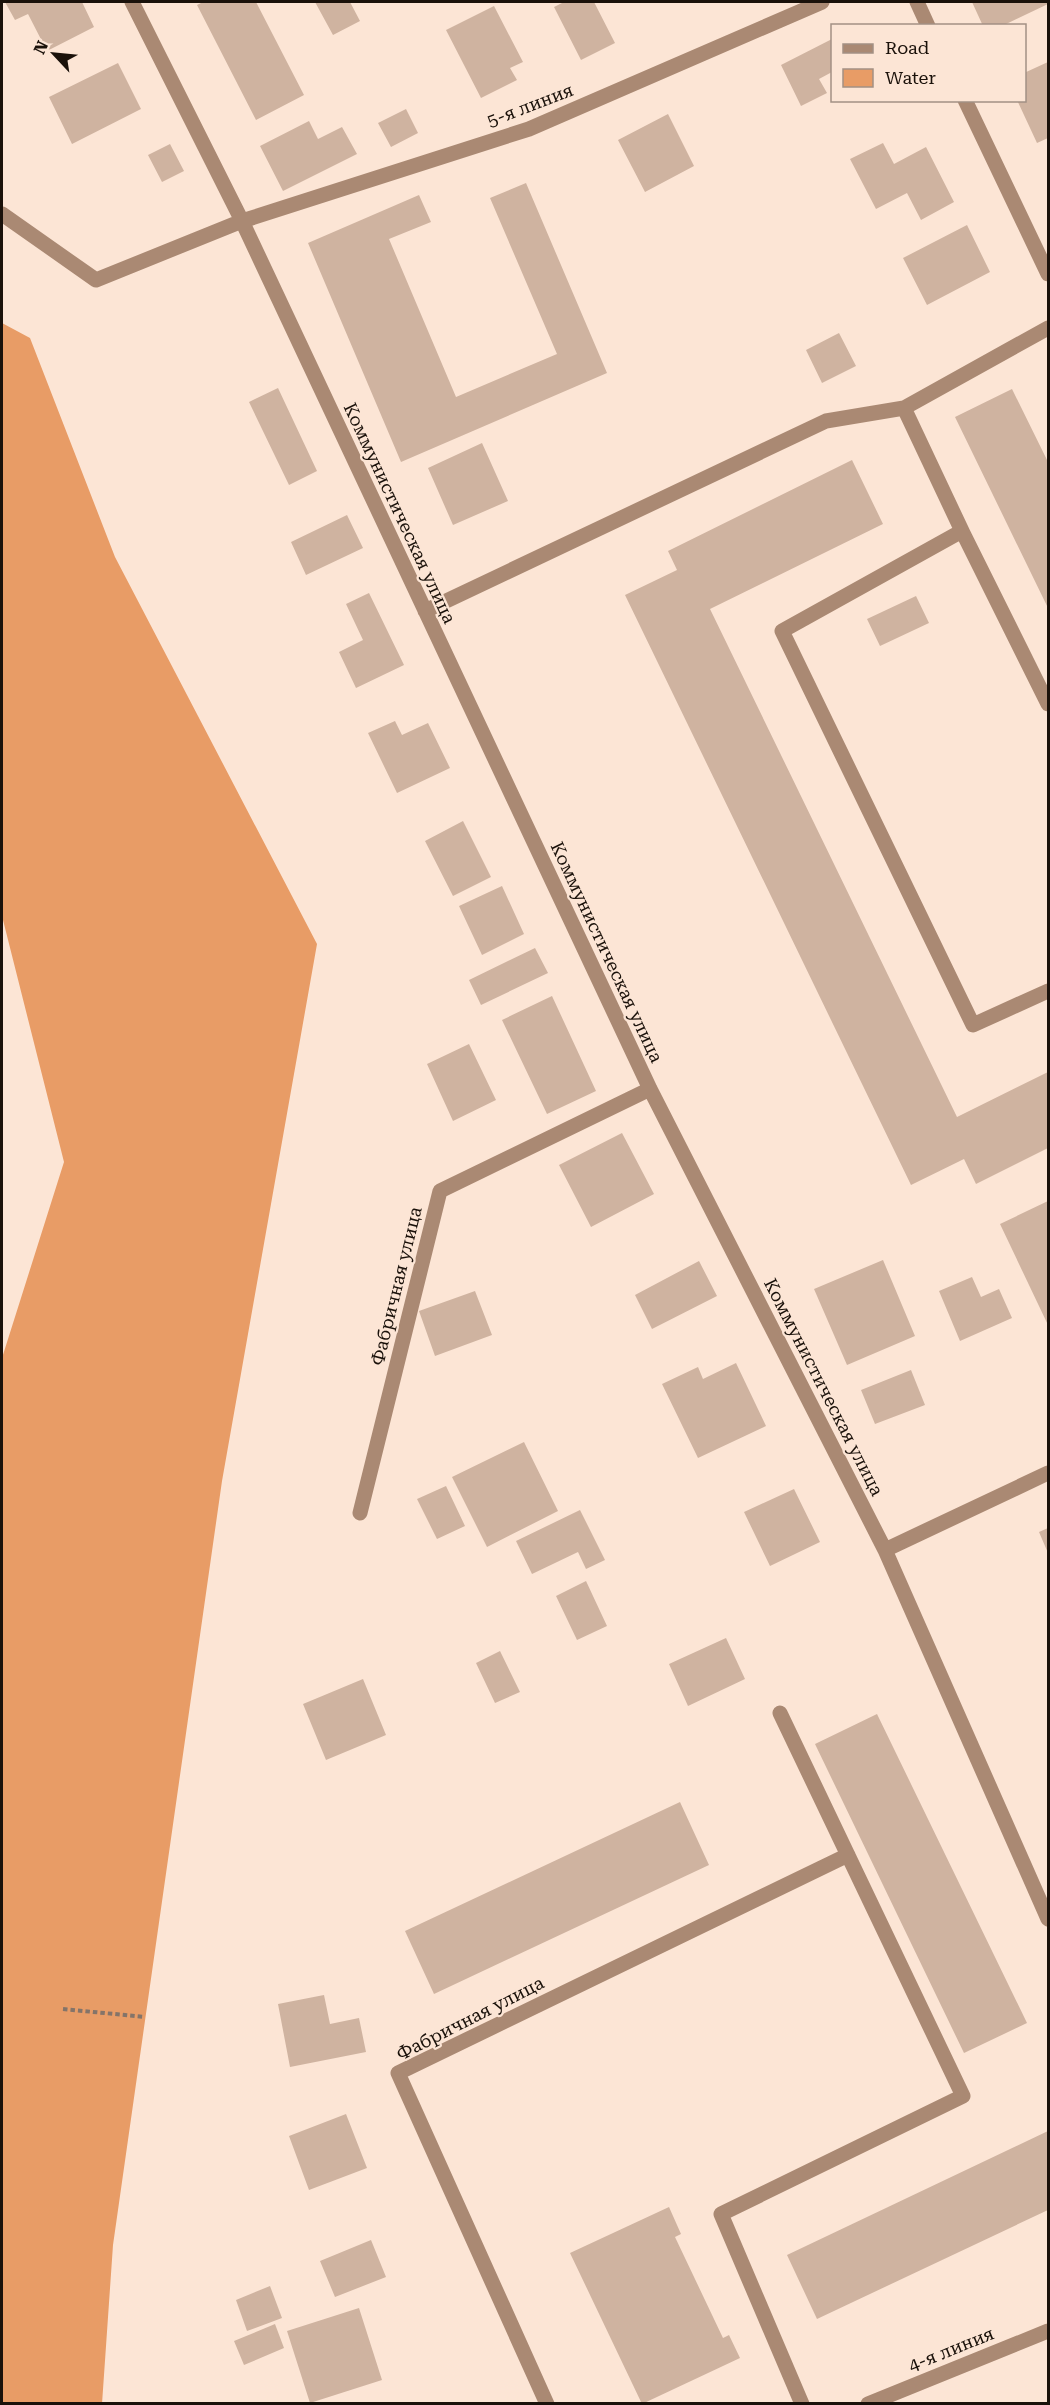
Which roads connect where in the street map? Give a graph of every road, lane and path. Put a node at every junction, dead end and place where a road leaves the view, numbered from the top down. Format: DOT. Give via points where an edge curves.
graph roads {
  1 [pos="132,2"];
  2 [pos="822,2"];
  3 [pos="917,2"];
  4 [pos="927,24"];
  5 [pos="966,102"];
  6 [pos="2,214"];
  7 [pos="242,221"];
  8 [pos="1048,274"];
  9 [pos="1048,328"];
  10 [pos="904,408"];
  11 [pos="962,531"];
  12 [pos="425,611"];
  13 [pos="1048,704"];
  14 [pos="1048,991"];
  15 [pos="650,1089"];
  16 [pos="1048,1473"];
  17 [pos="360,1512"];
  18 [pos="885,1550"];
  19 [pos="780,1713"];
  20 [pos="848,1855"];
  21 [pos="1048,1919"];
  22 [pos="63,2009"];
  23 [pos="146,2017"];
  24 [pos="1048,2331"];
  25 [pos="547,2403"];
  26 [pos="802,2403"];
  27 [pos="868,2403"];
  1 -- 7 [label="street, Коммунистическая улица"];
  2 -- 7 [label="street, 5-я линия" via="529,129"];
  3 -- 4 [label="street"];
  5 -- 8 [label="street"];
  6 -- 7 [label="street, 5-я линия" via="96,280"];
  7 -- 12 [label="street, Коммунистическая улица"];
  9 -- 10 [label="street"];
  10 -- 11 [label="street"];
  10 -- 12 [label="street" via="826,421"];
  11 -- 13 [label="street"];
  11 -- 14 [label="street" via="782,631 973,1025"];
  12 -- 15 [label="street, Коммунистическая улица"];
  15 -- 17 [label="street, Фабричная улица" via="440,1191"];
  15 -- 18 [label="street, Коммунистическая улица"];
  16 -- 18 [label="street"];
  18 -- 21 [label="street, Коммунистическая улица"];
  19 -- 20 [label="street"];
  20 -- 25 [label="street, Фабричная улица" via="398,2073"];
  20 -- 26 [label="street" via="963,2096 721,2214"];
  22 -- 23 [label="path"];
  24 -- 27 [label="street, 4-я линия"];
}
